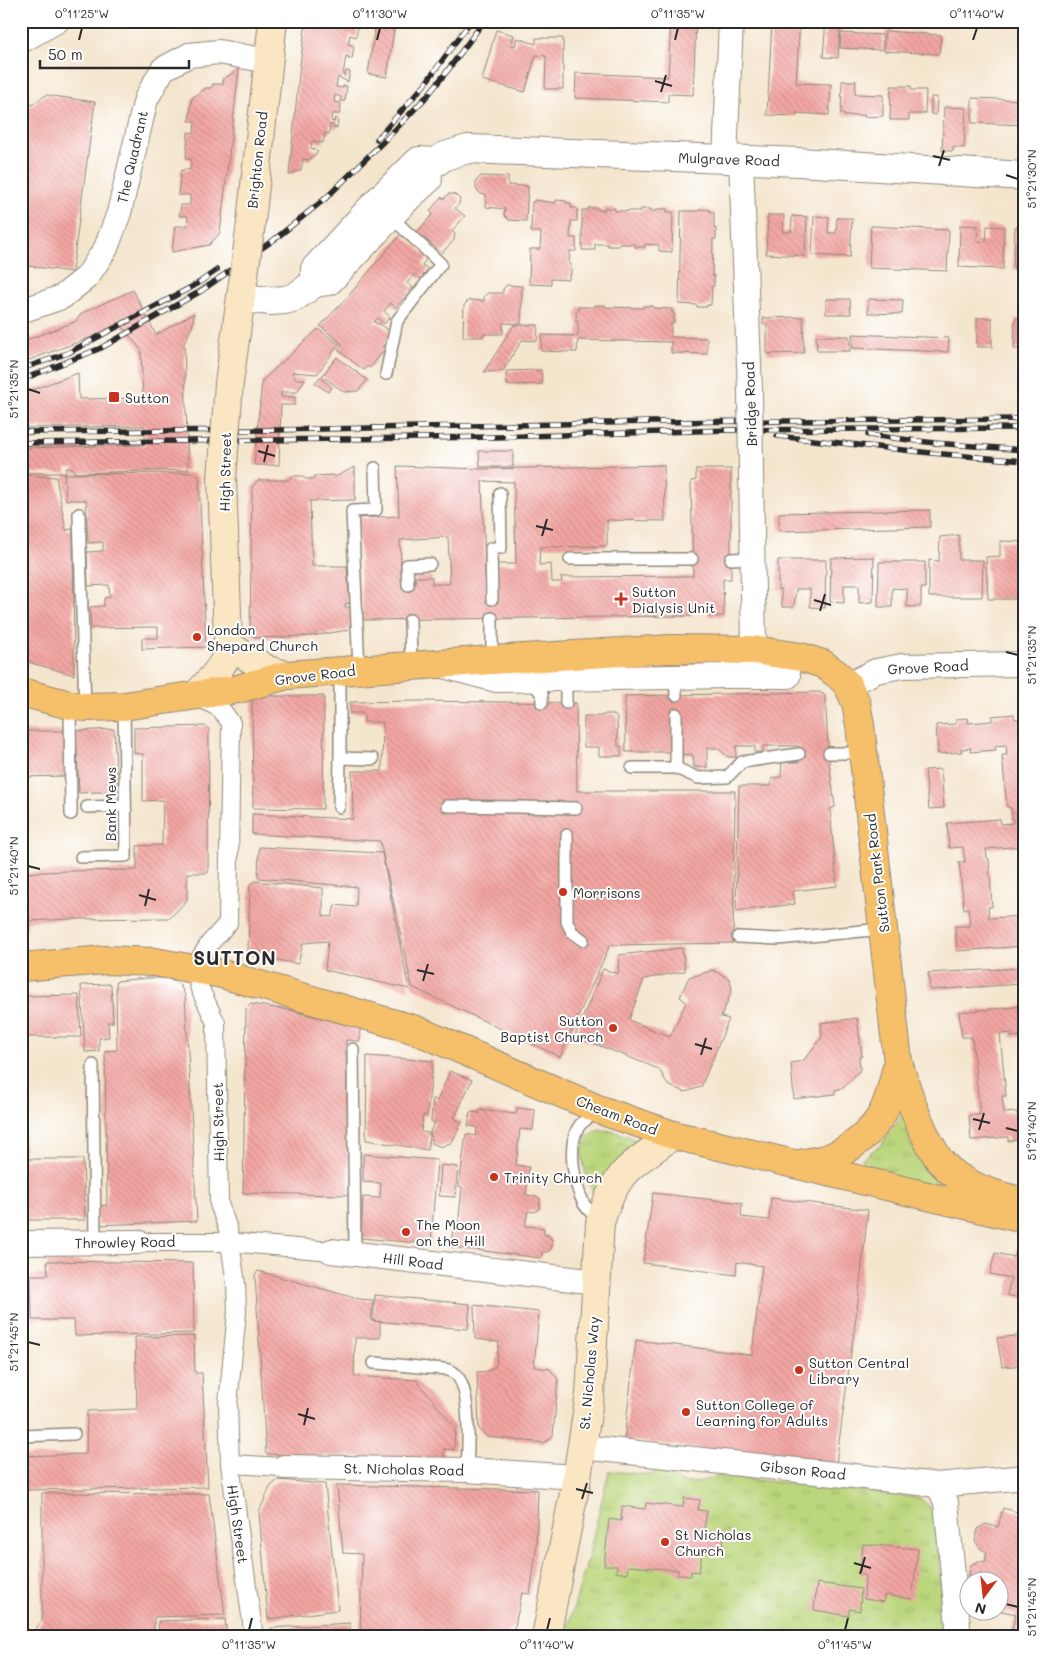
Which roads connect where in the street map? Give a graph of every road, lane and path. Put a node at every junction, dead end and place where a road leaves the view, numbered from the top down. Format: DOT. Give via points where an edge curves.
graph roads {
  1 [pos="57,21"];
  2 [pos="731,21"];
  3 [pos="271,22"];
  4 [pos="21,40"];
  5 [pos="268,61"];
  6 [pos="733,159"];
  7 [pos="1025,176"];
  8 [pos="383,210"];
  9 [pos="242,287"];
  10 [pos="21,311"];
  11 [pos="386,374"];
  12 [pos="375,468"];
  13 [pos="500,493"];
  14 [pos="80,514"];
  15 [pos="570,559"];
  16 [pos="692,559"];
  17 [pos="430,564"];
  18 [pos="408,585"];
  19 [pos="492,599"];
  20 [pos="492,618"];
  21 [pos="410,620"];
  22 [pos="230,646"];
  23 [pos="754,650"];
  24 [pos="582,654"];
  25 [pos="492,660"];
  26 [pos="1025,664"];
  27 [pos="424,665"];
  28 [pos="350,670"];
  29 [pos="287,675"];
  30 [pos="727,676"];
  31 [pos="788,676"];
  32 [pos="566,679"];
  33 [pos="530,680"];
  34 [pos="848,685"];
  35 [pos="21,692"];
  36 [pos="196,695"];
  37 [pos="542,702"];
  38 [pos="566,703"];
  39 [pos="77,706"];
  40 [pos="124,706"];
  41 [pos="676,714"];
  42 [pos="829,753"];
  43 [pos="863,753"];
  44 [pos="799,754"];
  45 [pos="340,758"];
  46 [pos="373,759"];
  47 [pos="632,768"];
  48 [pos="676,768"];
  49 [pos="125,806"];
  50 [pos="447,806"];
  51 [pos="87,807"];
  52 [pos="339,807"];
  53 [pos="576,808"];
  54 [pos="71,814"];
  55 [pos="567,835"];
  56 [pos="81,857"];
  57 [pos="884,929"];
  58 [pos="738,937"];
  59 [pos="584,940"];
  60 [pos="21,967"];
  61 [pos="210,971"];
  62 [pos="353,1050"];
  63 [pos="898,1062"];
  64 [pos="93,1065"];
  65 [pos="600,1110"];
  66 [pos="673,1135"];
  67 [pos="795,1165"];
  68 [pos="1025,1202"];
  69 [pos="1025,1220"];
  70 [pos="600,1222"];
  71 [pos="95,1242"];
  72 [pos="138,1242"];
  73 [pos="229,1242"];
  74 [pos="21,1244"];
  75 [pos="331,1251"];
  76 [pos="355,1254"];
  77 [pos="597,1282"];
  78 [pos="374,1363"];
  79 [pos="74,1434"];
  80 [pos="21,1436"];
  81 [pos="582,1447"];
  82 [pos="230,1464"];
  83 [pos="284,1467"];
  84 [pos="467,1470"];
  85 [pos="577,1477"];
  86 [pos="1025,1477"];
  87 [pos="938,1485"];
  88 [pos="959,1636"];
  89 [pos="254,1637"];
  90 [pos="546,1637"];
  1 -- 4 [label="street"];
  2 -- 6 [label="street, Bridge Road"];
  3 -- 5 [label="main road, Brighton Road"];
  5 -- 9 [label="main road, Brighton Road, bridge"];
  5 -- 10 [label="street, The Quadrant" via="219,52 189,56 163,68 146,99 119,213 106,248 87,277 62,297"];
  6 -- 7 [label="street, Mulgrave Road"];
  6 -- 8 [label="street, Mulgrave Road" via="468,149 436,162 432,175 408,197"];
  6 -- 23 [label="street, Bridge Road, bridge" via="750,391 751,471 742,559"];
  8 -- 9 [label="street, Mulgrave Road" via="330,281 315,282 295,298 271,301"];
  8 -- 11 [label="lane" via="441,264 397,321"];
  9 -- 22 [label="main road, High Street, bridge" via="229,382 222,479"];
  12 -- 28 [label="lane" via="376,510 352,511"];
  13 -- 19 [label="lane" via="501,548 491,548"];
  14 -- 39 [label="lane"];
  15 -- 16 [label="lane"];
  17 -- 18 [label="lane" via="407,565"];
  20 -- 25 [label="lane"];
  21 -- 27 [label="lane"];
  22 -- 29 [label="main road" via="268,670"];
  22 -- 36 [label="main road" via="214,677"];
  23 -- 24 [label="highway, Grove Road" via="671,649"];
  23 -- 30 [label="street"];
  23 -- 34 [label="highway, Grove Road" via="823,664"];
  24 -- 25 [label="highway, Grove Road"];
  24 -- 32 [label="street"];
  25 -- 27 [label="highway, Grove Road"];
  26 -- 34 [label="street, Grove Road" via="902,666 876,671"];
  27 -- 28 [label="highway, Grove Road"];
  27 -- 33 [label="street, Grove Road" via="496,680"];
  28 -- 29 [label="highway, Grove Road"];
  28 -- 45 [label="lane"];
  29 -- 36 [label="highway, Grove Road" via="238,689"];
  30 -- 31 [label="street, Grove Road"];
  30 -- 32 [label="street, Grove Road" via="676,686"];
  32 -- 33 [label="street, Grove Road"];
  32 -- 38 [label="lane"];
  33 -- 37 [label="lane" via="542,694"];
  34 -- 43 [label="highway, Sutton Park Road" via="856,703"];
  35 -- 39 [label="highway, Grove Road"];
  36 -- 40 [label="highway, Grove Road"];
  36 -- 61 [label="street, High Street" via="220,708 231,724 228,923 201,957"];
  39 -- 40 [label="highway, Grove Road"];
  39 -- 54 [label="lane"];
  40 -- 49 [label="lane, Bank Mews"];
  41 -- 48 [label="lane"];
  42 -- 43 [label="lane"];
  43 -- 57 [label="highway, Sutton Park Road"];
  44 -- 48 [label="lane" via="742,762 727,777 698,778"];
  45 -- 46 [label="lane"];
  45 -- 52 [label="lane"];
  47 -- 48 [label="lane"];
  49 -- 51 [label="lane"];
  49 -- 56 [label="lane, Bank Mews" via="126,856"];
  50 -- 53 [label="lane"];
  55 -- 59 [label="lane" via="567,922 572,932"];
  57 -- 58 [label="lane" via="778,939"];
  57 -- 63 [label="highway, Sutton Park Road"];
  60 -- 61 [label="highway, Cheam Road" via="105,960 155,962"];
  61 -- 65 [label="highway, Cheam Road" via="416,1030"];
  61 -- 73 [label="street, High Street" via="198,982 216,1023 219,1204"];
  62 -- 76 [label="lane"];
  63 -- 67 [label="highway, Sutton Park Road" via="884,1110 874,1126 844,1150 827,1158"];
  63 -- 68 [label="highway, Sutton Park Road" via="926,1138 940,1160 973,1186"];
  64 -- 71 [label="lane"];
  65 -- 66 [label="highway, Cheam Road"];
  65 -- 70 [label="lane" via="580,1124 573,1138 577,1185 585,1205"];
  66 -- 67 [label="highway, Cheam Road"];
  66 -- 70 [label="main road, St. Nicholas Way" via="628,1168 607,1200"];
  67 -- 69 [label="highway, Cheam Road"];
  70 -- 77 [label="main road, St. Nicholas Way"];
  71 -- 72 [label="street, Throwley Road"];
  71 -- 74 [label="street, Throwley Road"];
  72 -- 73 [label="street, Throwley Road"];
  73 -- 75 [label="street, Hill Road"];
  73 -- 82 [label="street, High Street" via="236,1284 228,1403"];
  75 -- 76 [label="street, Hill Road"];
  76 -- 77 [label="street, Hill Road"];
  77 -- 81 [label="main road, St. Nicholas Way" via="590,1388"];
  78 -- 84 [label="lane" via="441,1369 458,1376 466,1404"];
  79 -- 80 [label="lane"];
  81 -- 85 [label="main road, St. Nicholas Way"];
  81 -- 87 [label="street, Gibson Road"];
  82 -- 83 [label="street, St. Nicholas Road"];
  82 -- 89 [label="street, High Street"];
  83 -- 84 [label="street, St. Nicholas Road"];
  84 -- 85 [label="street, St. Nicholas Road"];
  85 -- 90 [label="main road, St. Nicholas Way"];
  86 -- 87 [label="street, Gibson Road"];
  87 -- 88 [label="street" via="946,1502"];
}
